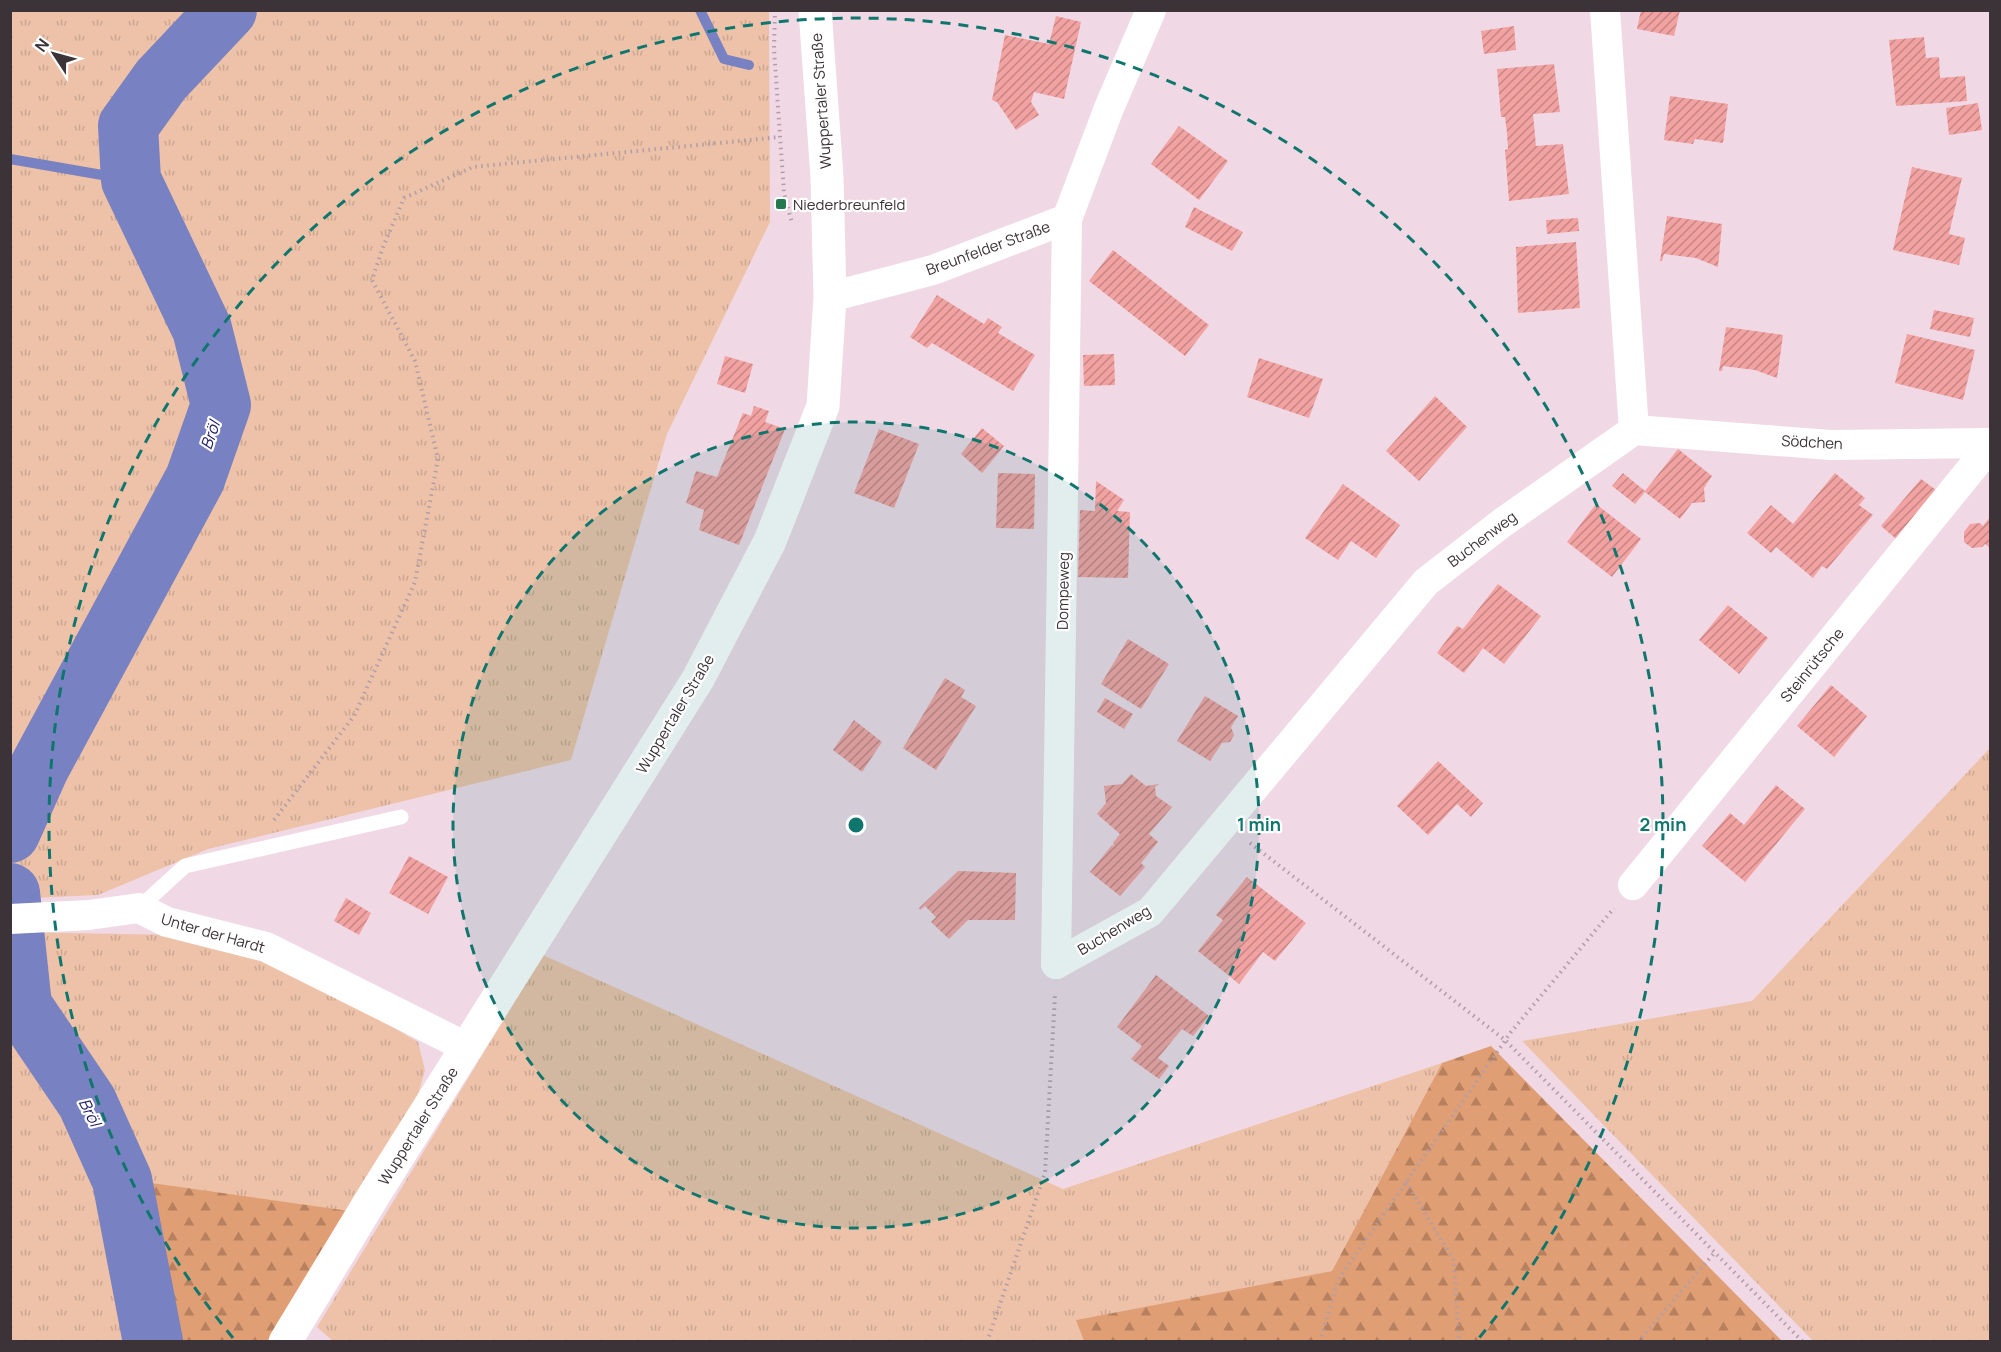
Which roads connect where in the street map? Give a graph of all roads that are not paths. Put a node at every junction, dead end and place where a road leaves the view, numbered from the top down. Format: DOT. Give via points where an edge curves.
graph roads {
  1 [pos="815,10"];
  2 [pos="1151,10"];
  3 [pos="1605,10"];
  4 [pos="1067,219"];
  5 [pos="830,297"];
  6 [pos="1634,430"];
  7 [pos="1990,444"];
  8 [pos="401,817"];
  9 [pos="1633,885"];
  10 [pos="139,908"];
  11 [pos="10,919"];
  12 [pos="1056,964"];
  13 [pos="468,1048"];
  14 [pos="285,1341"];
  1 -- 5 [label="main road, Wuppertaler Straße" via="827,177"];
  2 -- 4 [label="street, Breunfelder Straße"];
  3 -- 6 [label="street"];
  4 -- 5 [label="street, Breunfelder Straße" via="933,270"];
  4 -- 12 [label="street, Dompeweg"];
  5 -- 13 [label="main road, Wuppertaler Straße" via="823,406 770,541 699,680"];
  6 -- 7 [label="street, Södchen" via="1831,445"];
  6 -- 12 [label="street, Buchenweg" via="1426,582 1150,912"];
  7 -- 9 [label="street, Steinrütsche"];
  8 -- 10 [label="lane" via="185,866"];
  10 -- 11 [label="street"];
  10 -- 13 [label="street, Unter der Hardt" via="167,922 266,947"];
  13 -- 14 [label="main road, Wuppertaler Straße"];
}
